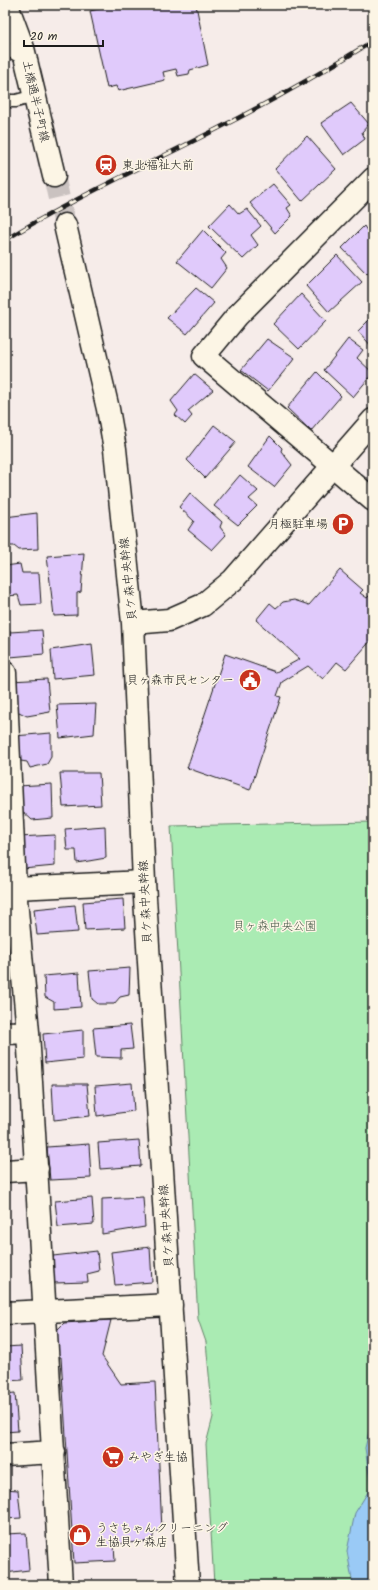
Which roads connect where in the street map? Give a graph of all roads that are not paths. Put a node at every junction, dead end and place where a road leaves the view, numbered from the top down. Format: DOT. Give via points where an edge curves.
graph roads {
  1 [pos="6,5"];
  2 [pos="5,48"];
  3 [pos="26,61"];
  4 [pos="35,96"];
  5 [pos="5,101"];
  6 [pos="54,176"];
  7 [pos="373,179"];
  8 [pos="65,225"];
  9 [pos="373,420"];
  10 [pos="333,466"];
  11 [pos="373,500"];
  12 [pos="133,624"];
  13 [pos="5,673"];
  14 [pos="6,716"];
  15 [pos="144,882"];
  16 [pos="10,888"];
  17 [pos="28,1032"];
  18 [pos="5,1033"];
  19 [pos="37,1169"];
  20 [pos="5,1171"];
  21 [pos="171,1305"];
  22 [pos="45,1312"];
  23 [pos="5,1313"];
  24 [pos="54,1452"];
  25 [pos="5,1455"];
  26 [pos="61,1585"];
  27 [pos="188,1585"];
  1 -- 3 [label="street, 土橋通半子町線"];
  2 -- 3 [label="lane"];
  3 -- 4 [label="street, 土橋通半子町線"];
  4 -- 5 [label="lane"];
  4 -- 6 [label="street, 土橋通半子町線"];
  7 -- 10 [label="street" via="237,316 204,356"];
  8 -- 12 [label="street, 貝ケ森中央幹線" via="115,449"];
  9 -- 10 [label="street"];
  10 -- 11 [label="street"];
  10 -- 12 [label="street" via="233,580 203,605 169,620"];
  12 -- 15 [label="street, 貝ケ森中央幹線"];
  13 -- 14 [label="street"];
  14 -- 16 [label="street"];
  15 -- 16 [label="street"];
  15 -- 21 [label="street, 貝ケ森中央幹線"];
  16 -- 17 [label="street"];
  17 -- 18 [label="street"];
  17 -- 19 [label="street"];
  19 -- 20 [label="street"];
  19 -- 22 [label="street"];
  21 -- 22 [label="street"];
  21 -- 27 [label="street, 貝ケ森中央幹線"];
  22 -- 23 [label="street"];
  22 -- 24 [label="street"];
  24 -- 25 [label="street"];
  24 -- 26 [label="street"];
}
